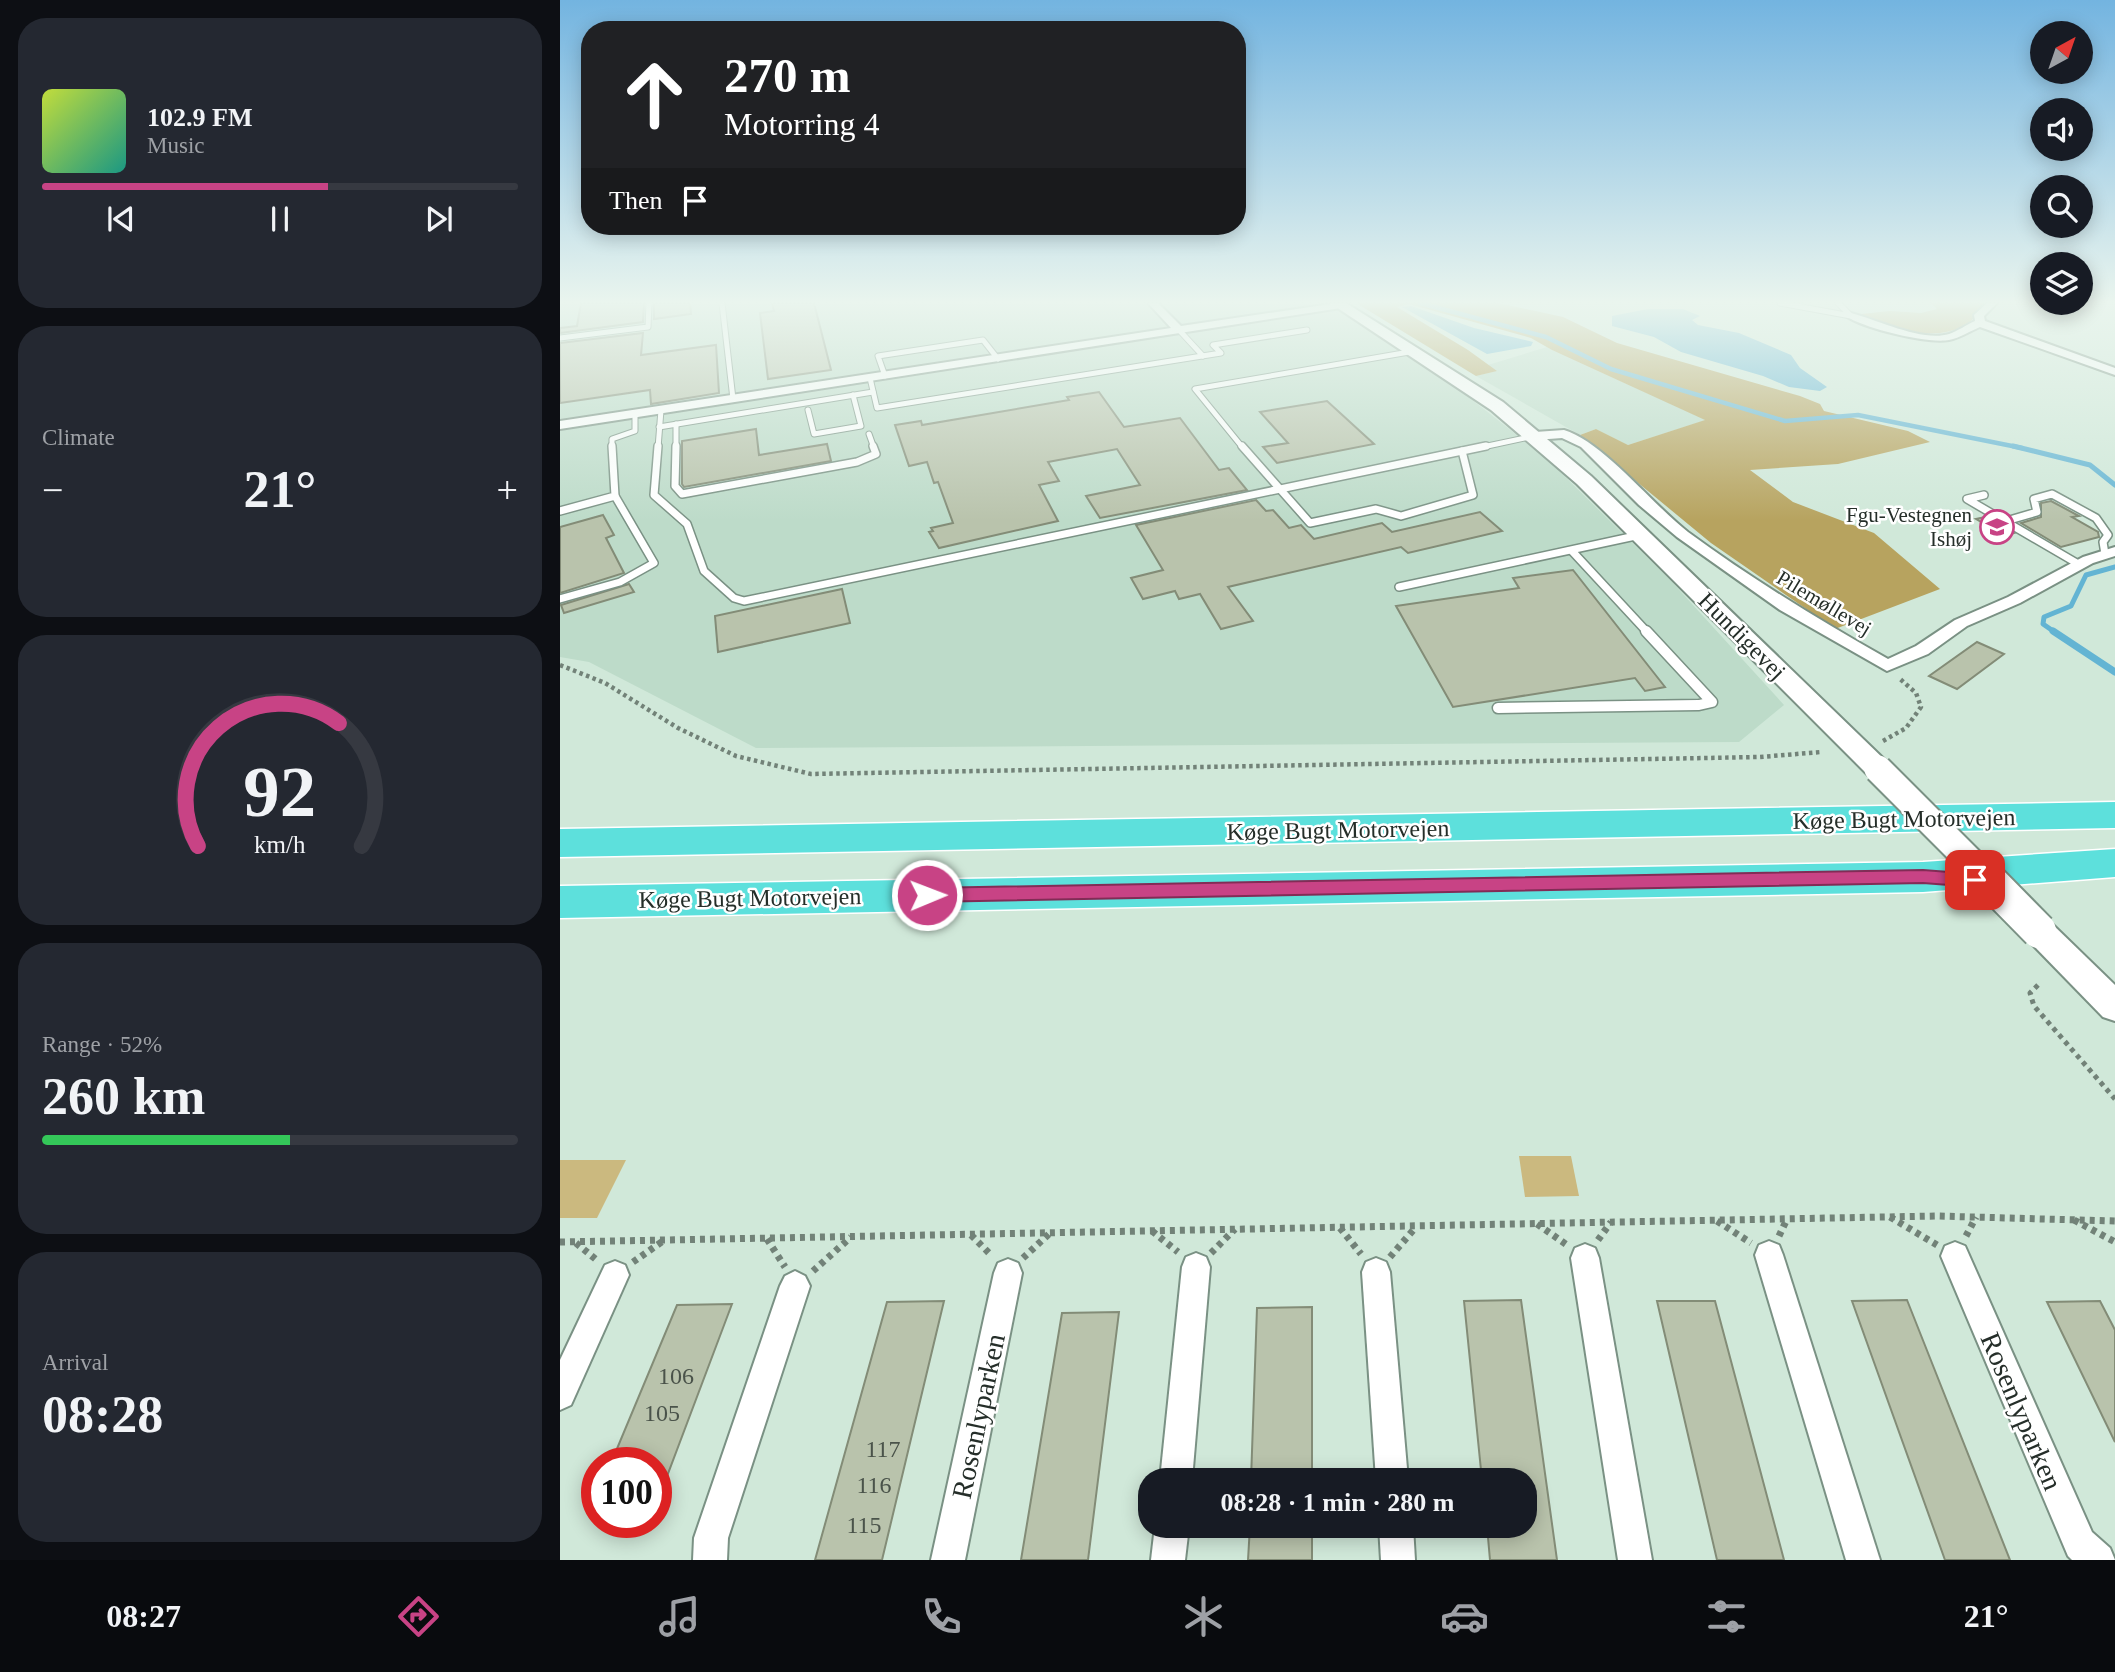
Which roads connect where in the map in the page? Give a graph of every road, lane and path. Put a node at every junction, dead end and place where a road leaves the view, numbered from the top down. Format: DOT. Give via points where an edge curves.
graph roads {
  1 [pos="730,376"];
  2 [pos="884,376"];
  3 [pos="1079,376"];
  4 [pos="1271,376"];
  5 [pos="1452,376"];
  6 [pos="870,378"];
  7 [pos="873,392"];
  8 [pos="853,395"];
  9 [pos="733,399"];
  10 [pos="661,410"];
  11 [pos="807,410"];
  12 [pos="635,414"];
  13 [pos="676,424"];
  14 [pos="560,425"];
  15 [pos="659,427"];
  16 [pos="869,434"];
  17 [pos="1535,436"];
  18 [pos="1462,451"];
  19 [pos="1278,490"];
  20 [pos="1984,495"];
  21 [pos="615,496"];
  22 [pos="560,511"];
  23 [pos="2006,521"];
  24 [pos="1640,535"];
  25 [pos="1572,551"];
  26 [pos="2110,553"];
  27 [pos="2080,565"];
  28 [pos="1399,587"];
  29 [pos="560,599"];
  30 [pos="560,665"];
  31 [pos="1887,666"];
  32 [pos="1498,708"];
  33 [pos="1821,752"];
  34 [pos="1880,755"];
  35 [pos="2115,815"];
  36 [pos="560,843"];
  37 [pos="2115,863"];
  38 [pos="1923,877"];
  39 [pos="2115,888"];
  40 [pos="560,902"];
  41 [pos="2038,985"];
  42 [pos="2115,1007"];
  43 [pos="2115,1099"];
  44 [pos="2073,1220"];
  45 [pos="2115,1221"];
  46 [pos="560,1242"];
  47 [pos="2115,1242"];
  48 [pos="1769,1255"];
  49 [pos="1955,1256"];
  50 [pos="1585,1258"];
  51 [pos="1196,1267"];
  52 [pos="1376,1272"];
  53 [pos="1007,1273"];
  54 [pos="615,1275"];
  55 [pos="796,1286"];
  56 [pos="560,1394"];
  57 [pos="1177,1468"];
  58 [pos="1391,1468"];
  59 [pos="1171,1538"];
  60 [pos="1397,1538"];
  61 [pos="710,1560"];
  62 [pos="948,1560"];
  63 [pos="1168,1560"];
  64 [pos="1398,1560"];
  65 [pos="1635,1560"];
  66 [pos="1863,1560"];
  67 [pos="2098,1560"];
  1 -- 9 [label="lane"];
  2 -- 6 [label="street"];
  3 -- 7 [label="lane" via="877,408"];
  4 -- 19 [label="lane" via="1195,389"];
  5 -- 17 [label="street, Hundigevej"];
  6 -- 7 [label="lane"];
  6 -- 9 [label="street"];
  7 -- 8 [label="lane"];
  8 -- 11 [label="lane" via="861,426 814,434"];
  8 -- 13 [label="lane"];
  9 -- 10 [label="street"];
  10 -- 12 [label="street"];
  10 -- 15 [label="lane"];
  12 -- 14 [label="street"];
  12 -- 21 [label="lane" via="635,431 612,439"];
  13 -- 15 [label="lane"];
  13 -- 16 [label="lane" via="675,486 682,494 856,462 876,454"];
  15 -- 19 [label="lane" via="654,495 687,524 704,571 734,598 744,601"];
  17 -- 18 [label="lane"];
  17 -- 24 [label="street, Hundigevej"];
  17 -- 31 [label="street, Pilemøllevej" via="1564,434 1585,444 1682,534 1786,607"];
  18 -- 19 [label="lane"];
  18 -- 19 [label="lane" via="1473,495 1401,516 1376,509 1310,523"];
  20 -- 23 [label="lane" via="1967,499"];
  21 -- 22 [label="lane"];
  21 -- 29 [label="lane" via="654,563 620,582"];
  23 -- 26 [label="lane" via="2037,512 2034,499 2052,494 2096,518 2108,535 2103,542"];
  23 -- 27 [label="lane"];
  24 -- 25 [label="lane"];
  24 -- 34 [label="street, Hundigevej"];
  25 -- 28 [label="lane"];
  25 -- 32 [label="lane" via="1712,702"];
  26 -- 27 [label="street, Pilemøllevej"];
  27 -- 31 [label="street, Pilemøllevej"];
  30 -- 33 [label="path" via="606,683 678,728 736,756 811,774"];
  31 -- 34 [label="path" via="1916,693 1920,706 1915,719"];
  34 -- 42 [label="street, Hundigevej, bridge" via="2039,931"];
  35 -- 36 [label="highway, Køge Bugt Motorvejen"];
  37 -- 38 [label="highway, Køge Bugt Motorvejen"];
  38 -- 39 [label="highway"];
  38 -- 40 [label="highway, Køge Bugt Motorvejen"];
  41 -- 43 [label="path" via="2030,993 2034,1006"];
  44 -- 45 [label="path"];
  44 -- 46 [label="path" via="1937,1216"];
  44 -- 47 [label="path"];
  48 -- 66 [label="street"];
  49 -- 67 [label="street, Rosenlyparken" via="2080,1544"];
  50 -- 65 [label="street"];
  51 -- 57 [label="street"];
  52 -- 58 [label="street"];
  53 -- 62 [label="street, Rosenlyparken"];
  54 -- 56 [label="street"];
  55 -- 61 [label="street" via="712,1538"];
  59 -- 63 [label="street"];
  60 -- 64 [label="street"];
}
